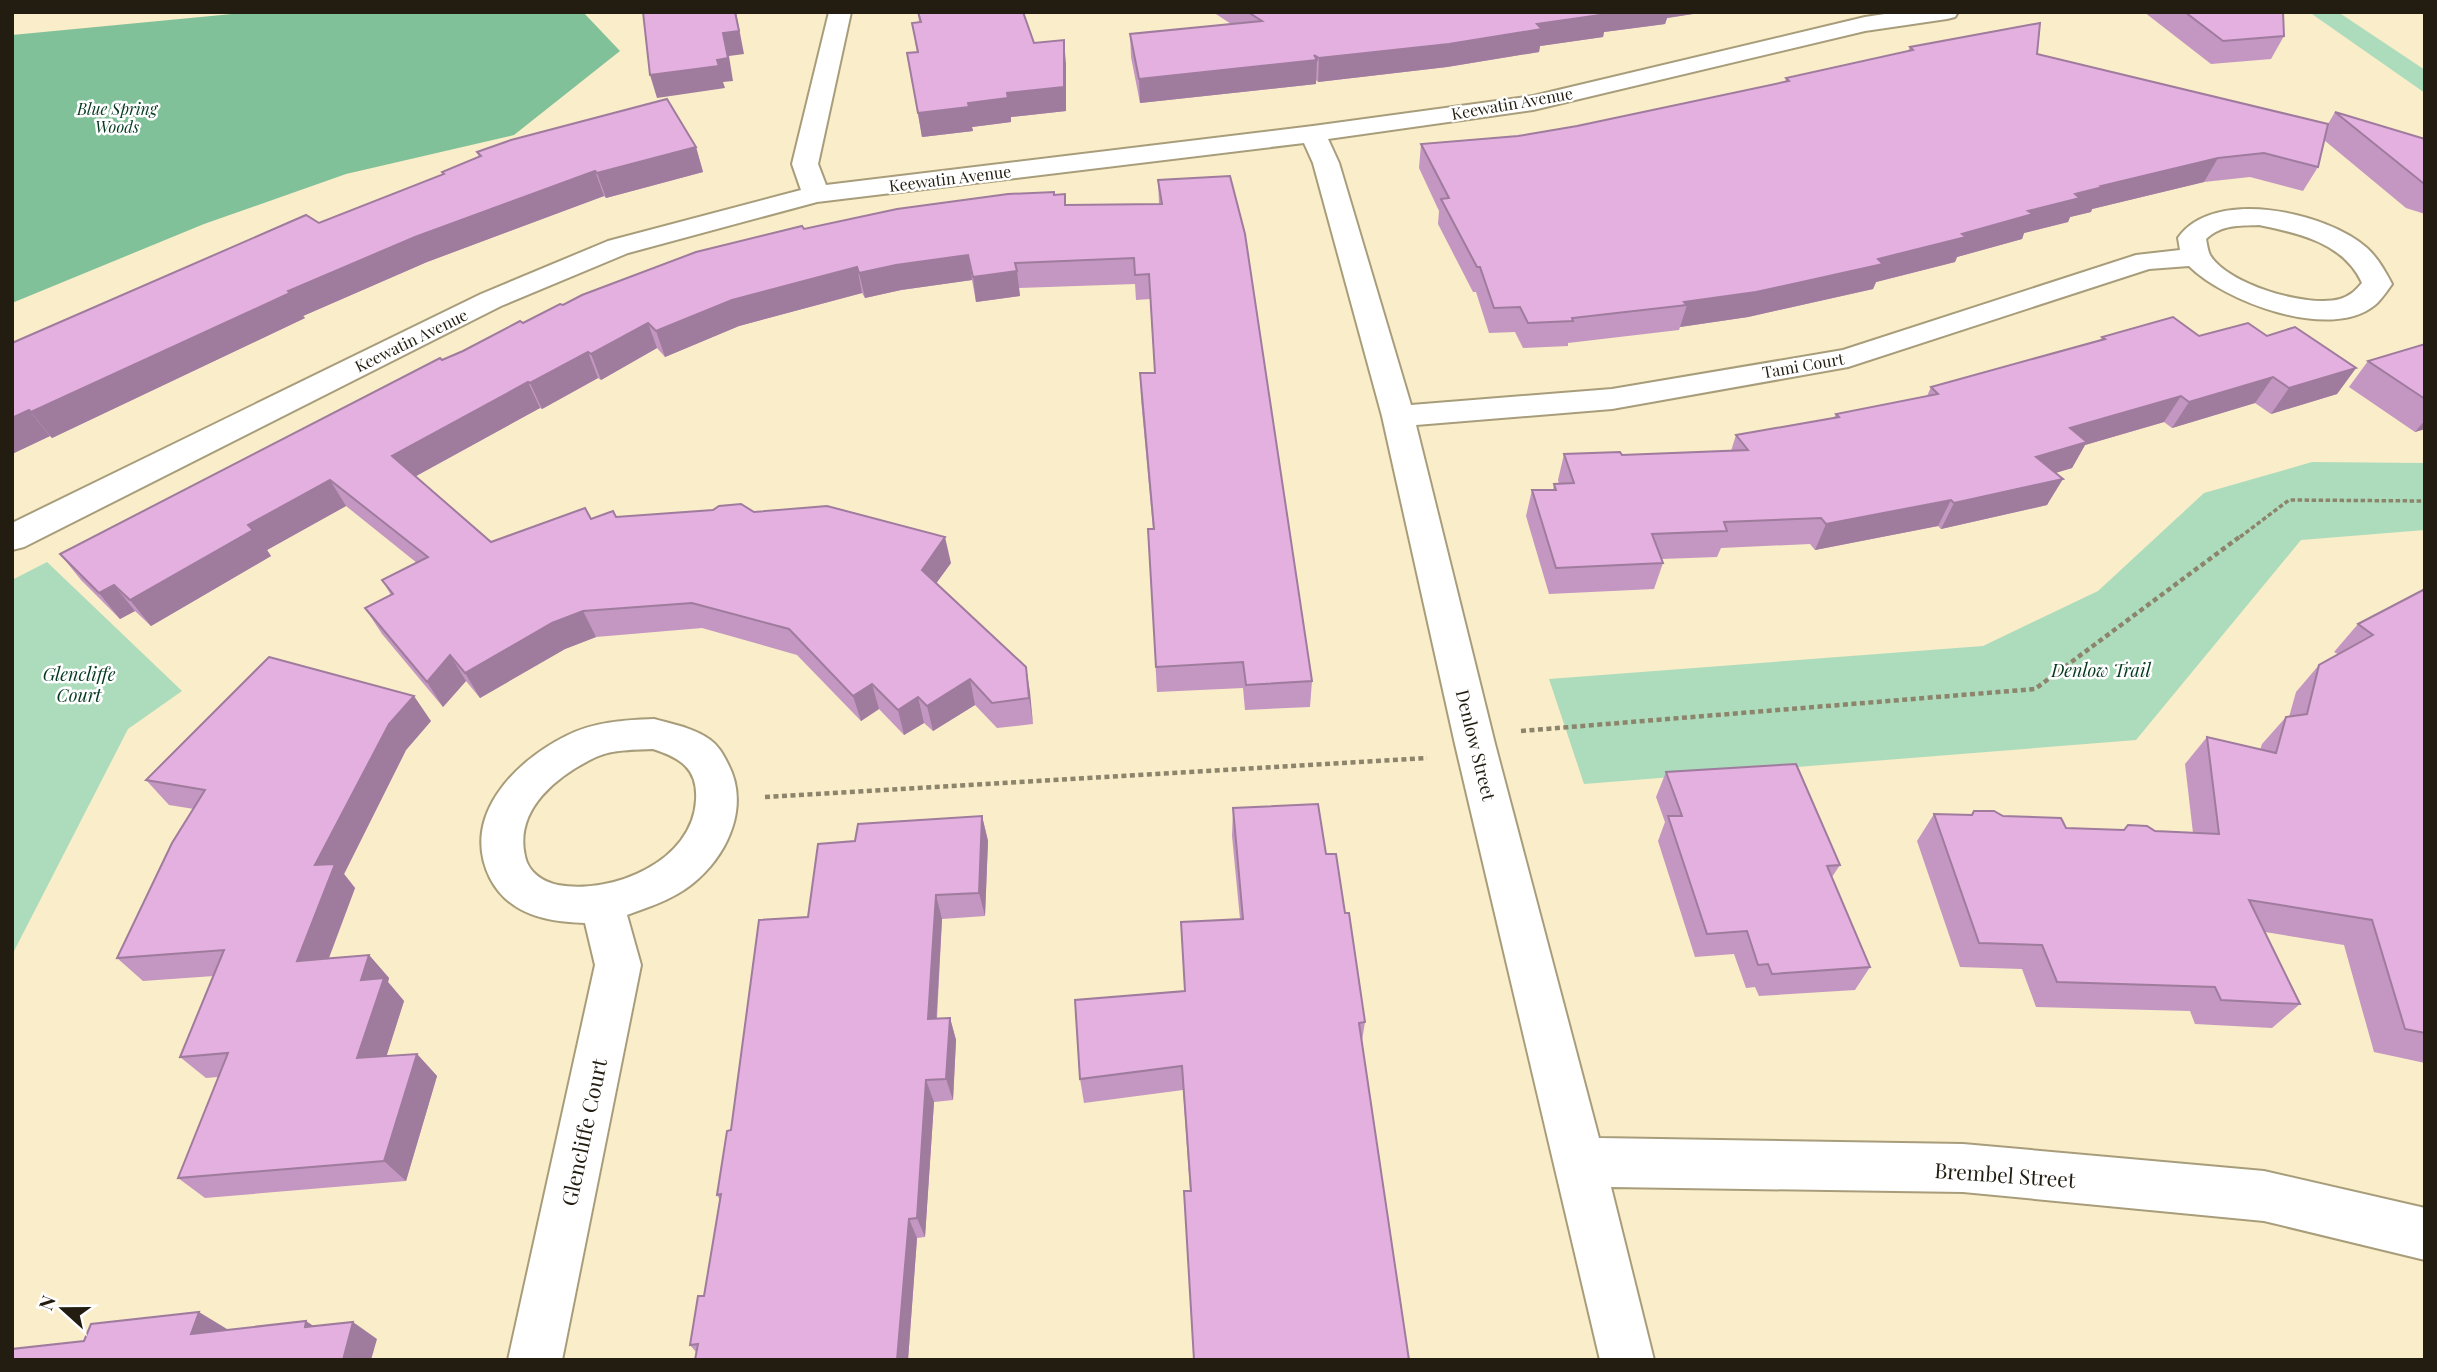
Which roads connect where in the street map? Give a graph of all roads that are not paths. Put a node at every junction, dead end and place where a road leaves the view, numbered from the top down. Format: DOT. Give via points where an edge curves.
graph roads {
  1 [pos="840,12"];
  2 [pos="1947,12"];
  3 [pos="1313,134"];
  4 [pos="816,194"];
  5 [pos="2196,257"];
  6 [pos="1398,416"];
  7 [pos="12,538"];
  8 [pos="603,905"];
  9 [pos="1580,1162"];
  10 [pos="2425,1234"];
  11 [pos="535,1360"];
  12 [pos="1627,1360"];
  1 -- 4 [label="street" via="805,164"];
  2 -- 3 [label="street, Keewatin Avenue" via="1865,24 1533,103"];
  3 -- 4 [label="street, Keewatin Avenue"];
  3 -- 6 [label="street, Denlow Street" via="1326,163"];
  4 -- 7 [label="street, Keewatin Avenue" via="618,247 491,300"];
  5 -- 5 [label="street" via="2236,288 2292,307 2324,310 2355,306 2371,296 2377,284 2372,269 2342,243 2290,223 2259,217 2220,219 2201,226 2192,238"];
  5 -- 6 [label="street, Tami Court" via="2146,261 1848,358 1612,399"];
  6 -- 9 [label="street, Denlow Street"];
  8 -- 8 [label="street" via="643,893 689,861 710,832 719,803 714,772 697,751 654,734 583,745 550,763 522,790 504,819 499,849 509,875 531,895 564,906"];
  8 -- 11 [label="street, Glencliffe Court" via="618,965"];
  9 -- 10 [label="street, Brembel Street" via="1962,1168 2264,1196"];
  9 -- 12 [label="street, Denlow Street"];
}
